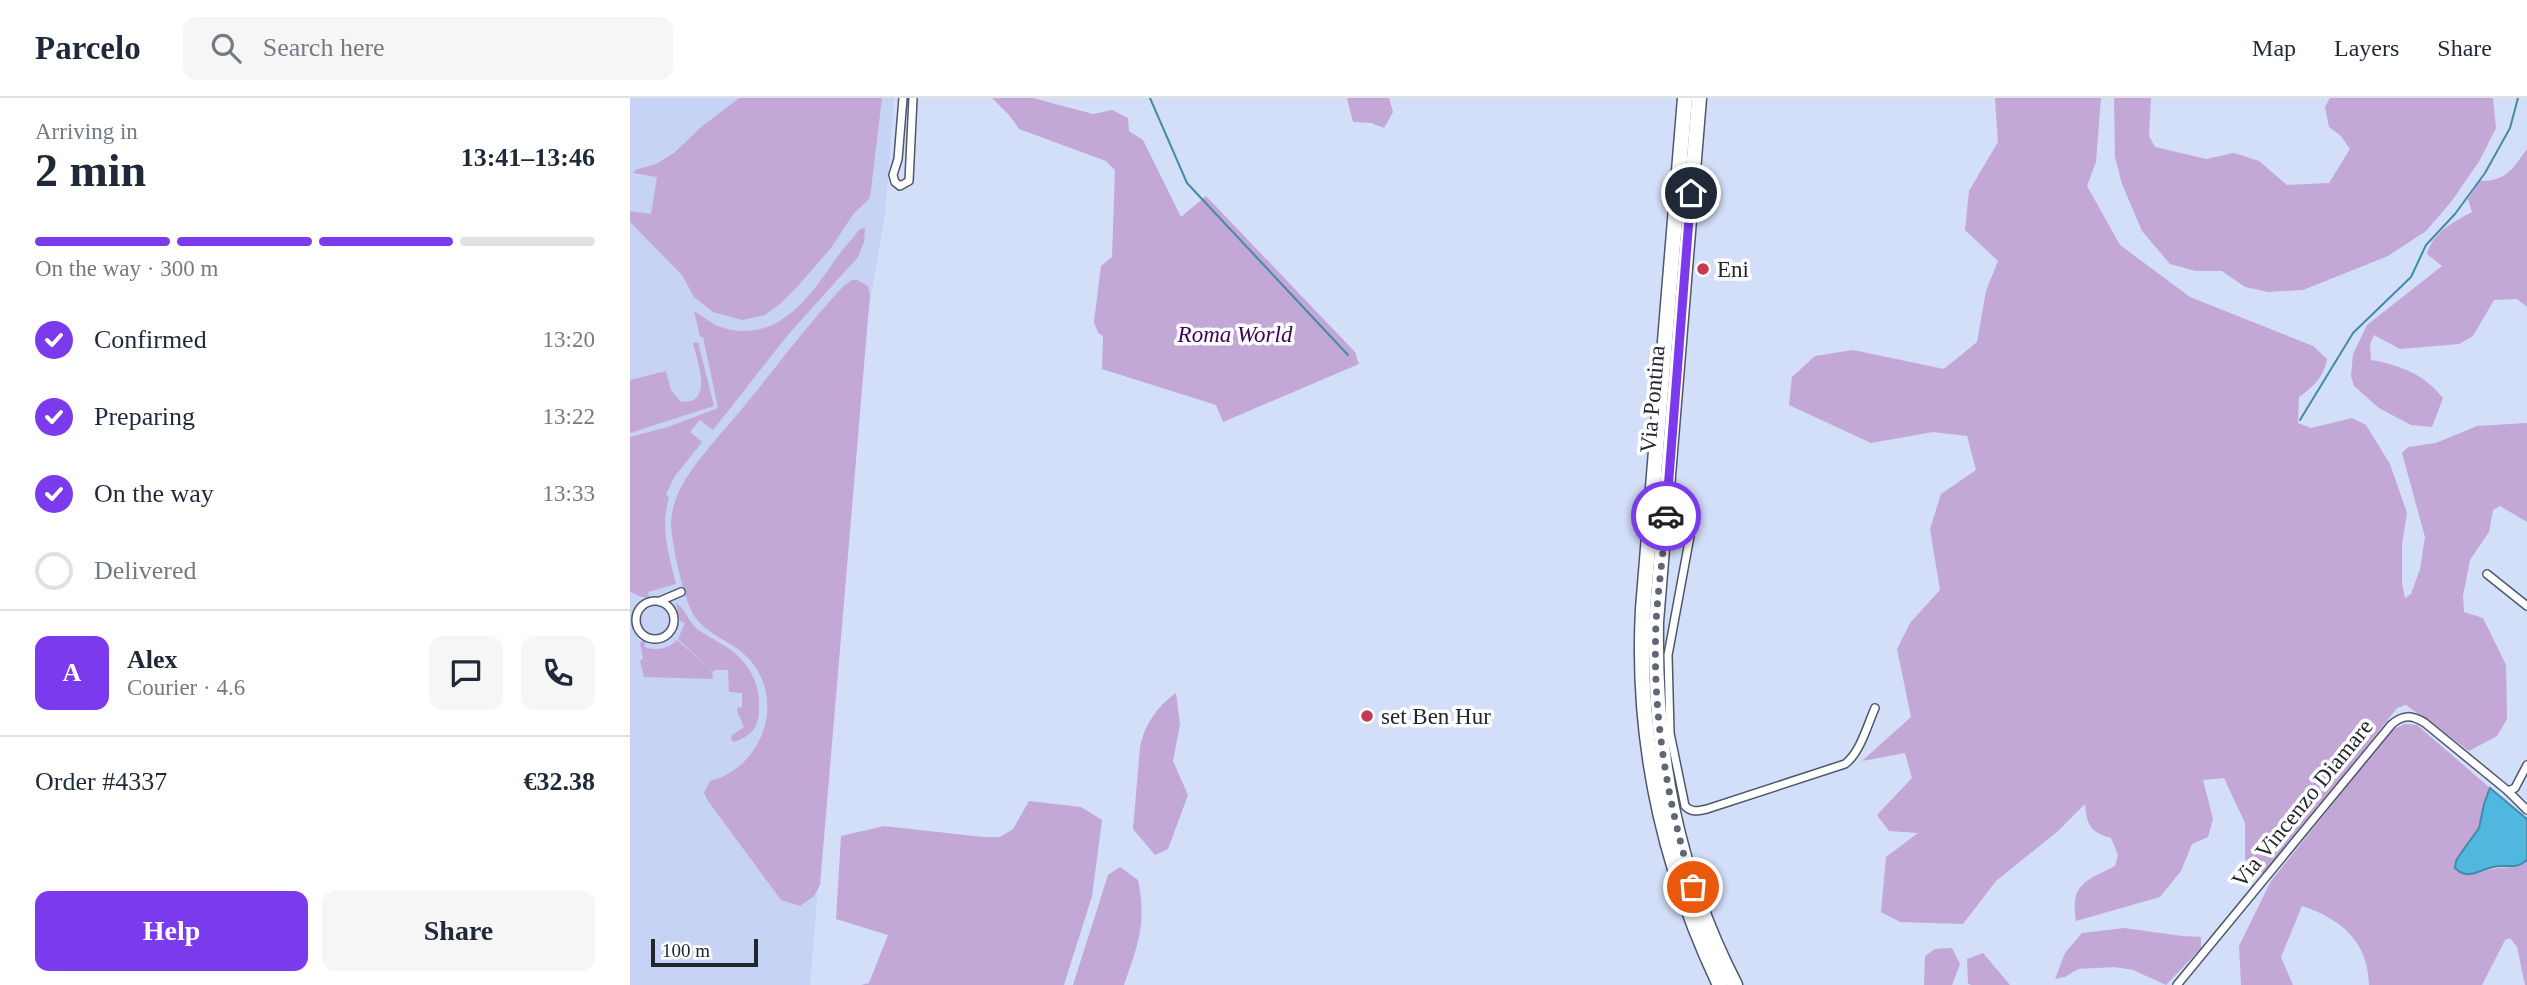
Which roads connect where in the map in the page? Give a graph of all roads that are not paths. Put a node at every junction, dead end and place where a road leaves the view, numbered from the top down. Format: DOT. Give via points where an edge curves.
graph roads {
  1 [pos="903,98"];
  2 [pos="913,98"];
  3 [pos="1679,98"];
  4 [pos="1685,98"];
  5 [pos="1699,98"];
  6 [pos="1682,131"];
  7 [pos="1666,519"];
  8 [pos="2487,574"];
  9 [pos="681,592"];
  10 [pos="660,601"];
  11 [pos="2527,606"];
  12 [pos="1875,708"];
  13 [pos="2527,765"];
  14 [pos="2508,791"];
  15 [pos="2527,810"];
  16 [pos="1720,985"];
  17 [pos="1735,985"];
  18 [pos="2177,985"];
  1 -- 2 [label="street" via="893,175 900,186 909,181"];
  3 -- 6 [label="highway"];
  4 -- 6 [label="highway, Via Pontina"];
  5 -- 7 [label="highway, Via Pontina"];
  6 -- 16 [label="highway, Via Pontina" via="1643,609 1642,678 1650,765 1667,844 1689,913"];
  7 -- 12 [label="street" via="1686,526 1690,536 1668,655 1671,733 1688,809 1707,809 1845,764"];
  7 -- 17 [label="highway, Via Pontina" via="1656,643 1663,765 1693,887"];
  8 -- 11 [label="street"];
  9 -- 10 [label="street"];
  10 -- 10 [label="street" via="641,606 635,618 638,630 648,638 666,636 673,626 670,608"];
  13 -- 14 [label="street" via="2515,788"];
  14 -- 15 [label="street, Via Vincenzo Diamare"];
  14 -- 18 [label="street, Via Vincenzo Diamare" via="2425,723 2400,718"];
}
